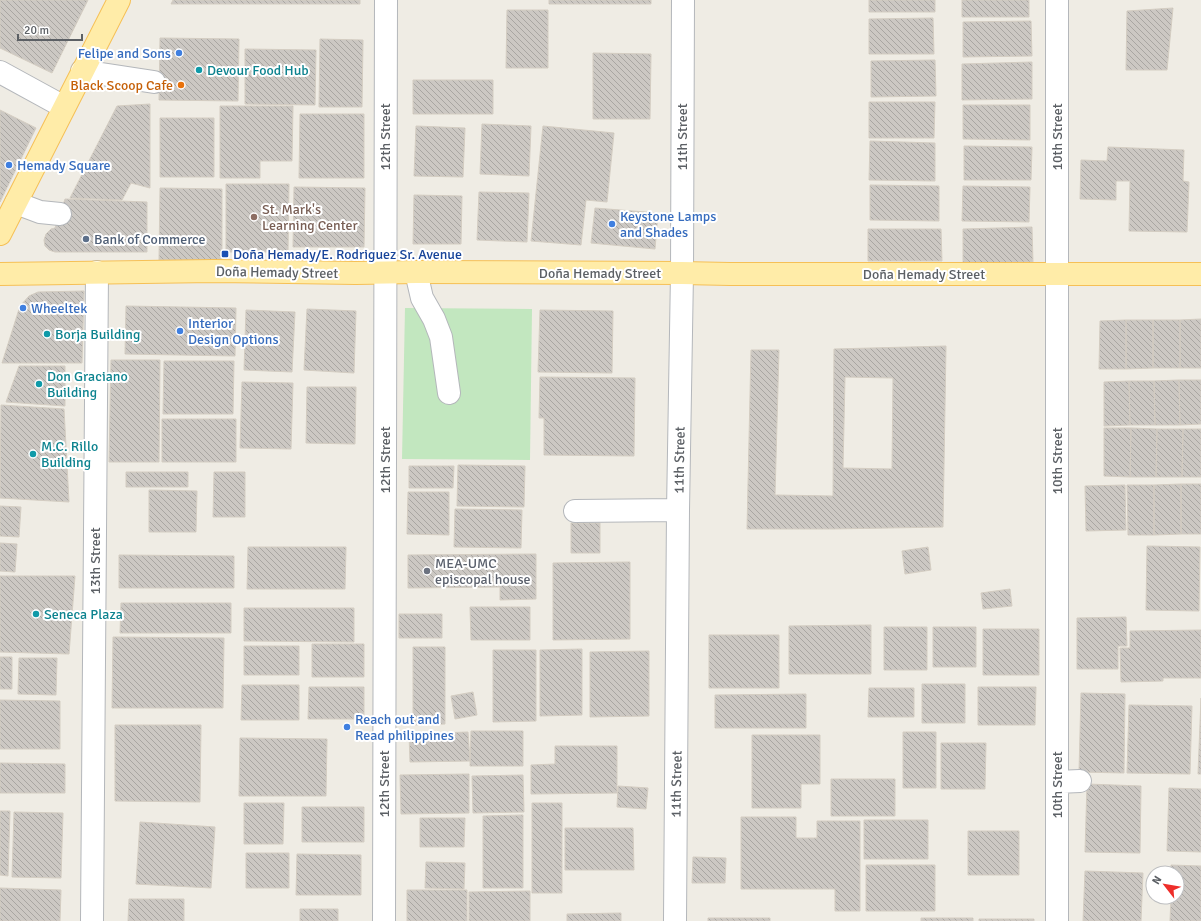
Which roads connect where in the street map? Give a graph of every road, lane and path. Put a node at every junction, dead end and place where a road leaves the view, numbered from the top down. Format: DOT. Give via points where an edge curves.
graph roads {
  1 [pos="118,0"];
  2 [pos="386,0"];
  3 [pos="683,0"];
  4 [pos="1057,0"];
  5 [pos="82,71"];
  6 [pos="0,72"];
  7 [pos="154,82"];
  8 [pos="64,107"];
  9 [pos="16,203"];
  10 [pos="60,214"];
  11 [pos="0,234"];
  12 [pos="97,272"];
  13 [pos="385,272"];
  14 [pos="416,272"];
  15 [pos="682,273"];
  16 [pos="1057,273"];
  17 [pos="0,274"];
  18 [pos="1201,274"];
  19 [pos="450,393"];
  20 [pos="678,510"];
  21 [pos="575,511"];
  22 [pos="1080,781"];
  23 [pos="1057,782"];
  24 [pos="92,921"];
  25 [pos="384,921"];
  26 [pos="675,921"];
  27 [pos="1057,921"];
  1 -- 5 [label="main road"];
  2 -- 13 [label="street, 12th Street"];
  3 -- 15 [label="street, 11th Street"];
  4 -- 16 [label="street, 10th Street"];
  5 -- 7 [label="street"];
  5 -- 8 [label="main road"];
  6 -- 8 [label="street"];
  8 -- 9 [label="main road"];
  9 -- 10 [label="street" via="40,212"];
  9 -- 11 [label="main road"];
  12 -- 13 [label="main road, Doña Hemady Street"];
  12 -- 17 [label="main road, Doña Hemady Street"];
  12 -- 24 [label="street, 13th Street"];
  13 -- 14 [label="main road, Doña Hemady Street"];
  13 -- 25 [label="street, 12th Street"];
  14 -- 15 [label="main road, Doña Hemady Street"];
  14 -- 19 [label="street" via="422,298 441,338"];
  15 -- 16 [label="main road, Doña Hemady Street"];
  15 -- 20 [label="street, 11th Street"];
  16 -- 18 [label="main road, Doña Hemady Street"];
  16 -- 23 [label="street, 10th Street"];
  20 -- 21 [label="street"];
  20 -- 26 [label="street, 11th Street"];
  22 -- 23 [label="street"];
  23 -- 27 [label="street, 10th Street"];
}
